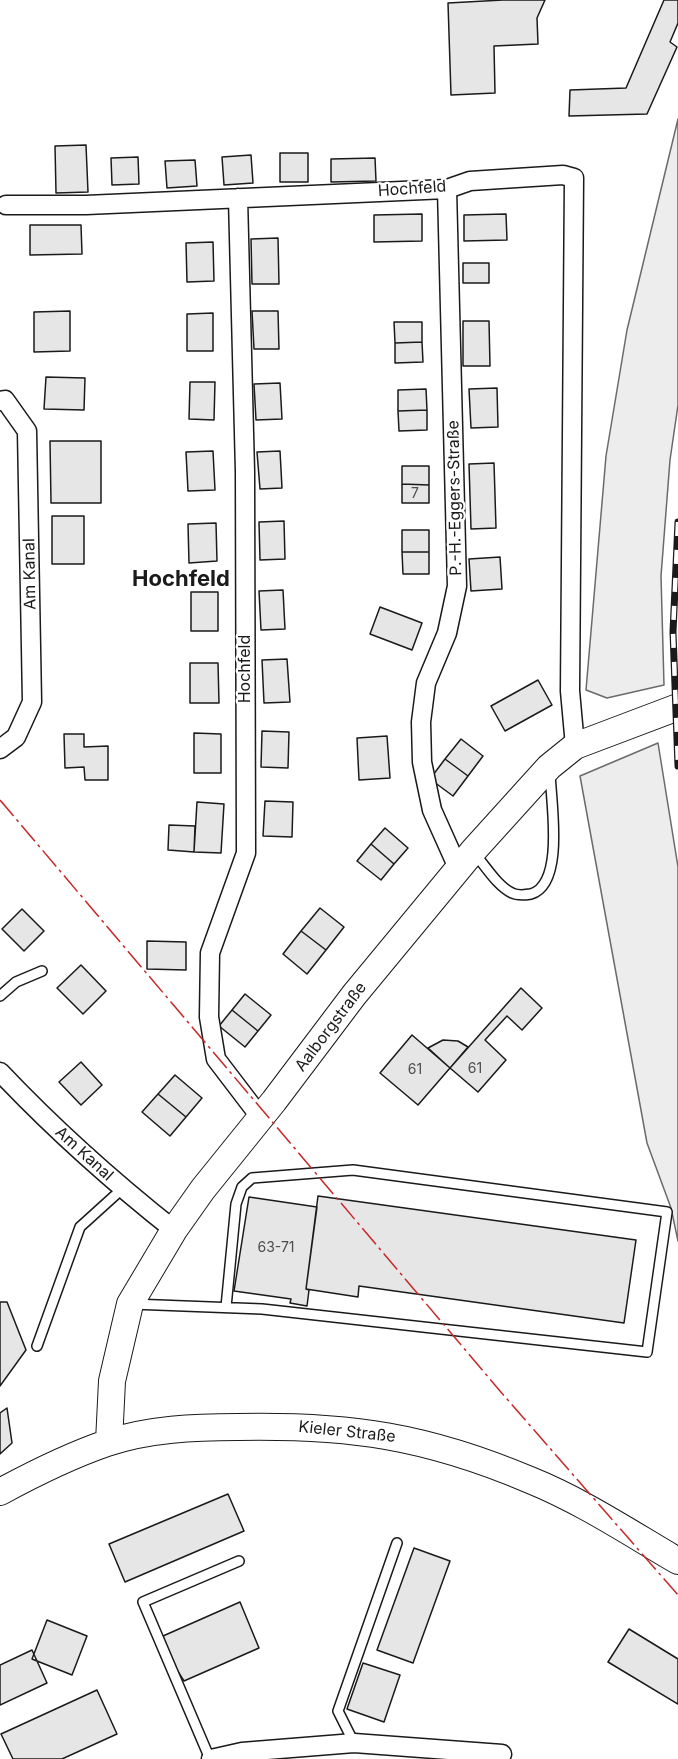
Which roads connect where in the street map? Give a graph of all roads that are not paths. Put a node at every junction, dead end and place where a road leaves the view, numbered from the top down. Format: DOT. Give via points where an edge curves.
graph roads {
  1 [pos="447,189"];
  2 [pos="238,198"];
  3 [pos="6,205"];
  4 [pos="0,401"];
  5 [pos="678,706"];
  6 [pos="575,746"];
  7 [pos="0,749"];
  8 [pos="549,767"];
  9 [pos="465,859"];
  10 [pos="42,972"];
  11 [pos="0,996"];
  12 [pos="0,1072"];
  13 [pos="261,1118"];
  14 [pos="122,1189"];
  15 [pos="174,1230"];
  16 [pos="130,1304"];
  17 [pos="226,1307"];
  18 [pos="37,1346"];
  19 [pos="110,1442"];
  20 [pos="0,1492"];
  21 [pos="397,1543"];
  22 [pos="239,1561"];
  23 [pos="678,1561"];
  24 [pos="354,1743"];
  25 [pos="506,1756"];
  26 [pos="210,1759"];
  1 -- 2 [label="street, Hochfeld"];
  1 -- 6 [label="street, Hochfeld" via="470,181 563,175 574,178 570,691"];
  1 -- 9 [label="street, P.-H.-Eggers-Straße" via="457,586 447,633 426,683 421,722 422,762 432,810"];
  2 -- 3 [label="street, Hochfeld" via="86,206"];
  2 -- 13 [label="street, Hochfeld" via="245,472 246,853 210,953 209,1017 216,1059"];
  4 -- 7 [label="street, Am Kanal" via="5,400 27,431 32,702 16,737"];
  5 -- 6 [label="street, Aalborgstraße"];
  6 -- 8 [label="street, Aalborgstraße"];
  8 -- 9 [label="street, Aalborgstraße"];
  8 -- 9 [label="lane" via="552,862 548,882 521,895 511,893"];
  9 -- 13 [label="street, Aalborgstraße" via="354,995"];
  10 -- 11 [label="lane" via="16,982"];
  12 -- 14 [label="street, Am Kanal"];
  13 -- 15 [label="street, Aalborgstraße"];
  14 -- 15 [label="street, Am Kanal"];
  14 -- 18 [label="lane" via="80,1227"];
  15 -- 16 [label="street, Aalborgstraße"];
  16 -- 17 [label="lane"];
  16 -- 19 [label="street, Aalborgstraße" via="112,1381"];
  17 -- 17 [label="lane" via="647,1352 667,1212 353,1170 252,1178 242,1187 236,1204"];
  19 -- 20 [label="street, Kieler Straße" via="49,1465"];
  19 -- 23 [label="street, Kieler Straße" via="200,1427 298,1426 404,1437 448,1448 532,1480"];
  21 -- 24 [label="lane" via="338,1711"];
  22 -- 26 [label="lane" via="143,1602"];
  24 -- 25 [label="street"];
  24 -- 26 [label="street" via="242,1752"];
}
